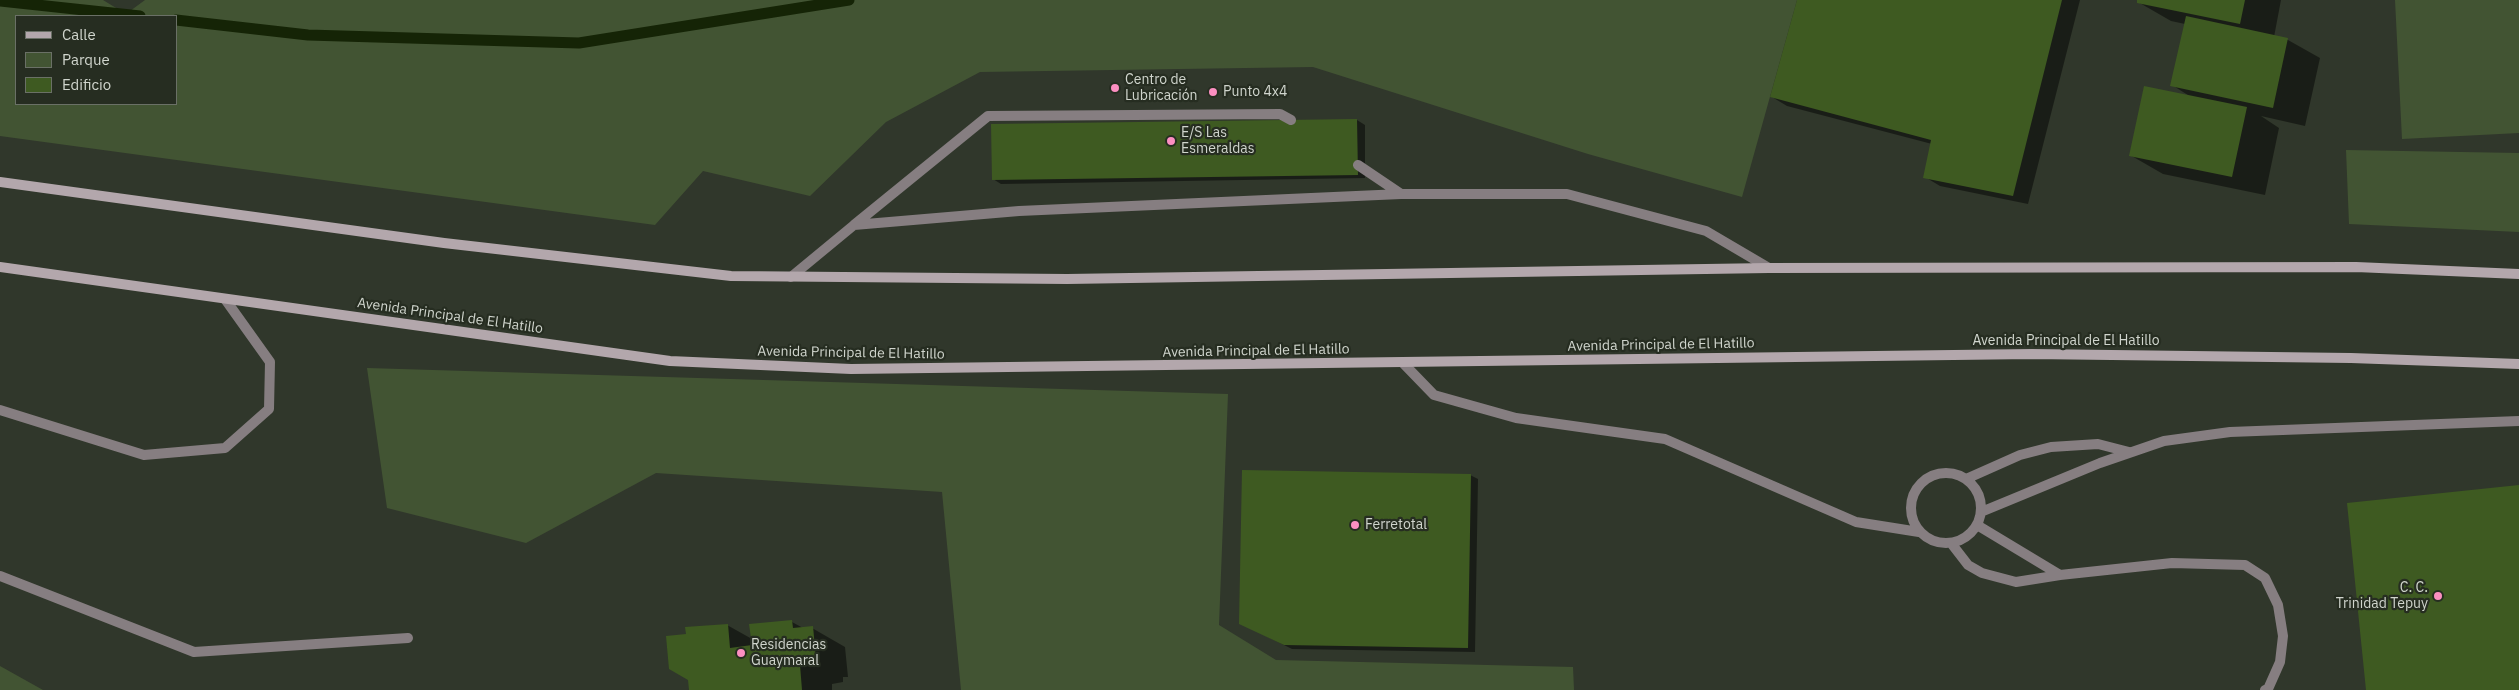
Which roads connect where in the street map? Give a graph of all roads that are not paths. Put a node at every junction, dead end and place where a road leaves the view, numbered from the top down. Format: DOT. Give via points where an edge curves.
graph roads {
  1 [pos="1290,120"];
  2 [pos="1358,165"];
  3 [pos="0,182"];
  4 [pos="1401,194"];
  5 [pos="854,225"];
  6 [pos="0,267"];
  7 [pos="1769,268"];
  8 [pos="2519,274"];
  9 [pos="791,277"];
  10 [pos="225,299"];
  11 [pos="1403,363"];
  12 [pos="2519,364"];
  13 [pos="0,410"];
  14 [pos="2519,421"];
  15 [pos="2129,452"];
  16 [pos="1966,479"];
  17 [pos="1981,512"];
  18 [pos="1976,525"];
  19 [pos="1919,532"];
  20 [pos="1951,543"];
  21 [pos="2060,575"];
  22 [pos="0,576"];
  23 [pos="408,638"];
  24 [pos="2265,690"];
  1 -- 5 [label="lane" via="1280,114 988,116"];
  2 -- 4 [label="lane"];
  3 -- 9 [label="main road" via="464,245 731,276"];
  4 -- 5 [label="lane" via="1019,210"];
  4 -- 7 [label="lane" via="1567,194 1706,230"];
  5 -- 9 [label="lane"];
  6 -- 10 [label="main road, Avenida Principal de El Hatillo"];
  7 -- 8 [label="main road" via="2356,267"];
  7 -- 9 [label="main road" via="1067,280"];
  10 -- 11 [label="main road, Avenida Principal de El Hatillo" via="670,361 850,369"];
  10 -- 13 [label="lane" via="270,362 269,409 225,448 144,455"];
  11 -- 12 [label="main road, Avenida Principal de El Hatillo" via="2032,354 2351,358"];
  11 -- 19 [label="lane" via="1434,395 1516,418 1665,439 1856,522"];
  14 -- 15 [label="lane" via="2230,432 2164,441"];
  15 -- 16 [label="lane" via="2098,444 2050,447 2020,455"];
  15 -- 17 [label="lane"];
  16 -- 17 [label="lane" via="1975,489"];
  16 -- 19 [label="lane" via="1940,473 1925,479 1915,490 1910,504 1912,519"];
  17 -- 18 [label="lane"];
  18 -- 20 [label="lane" via="1966,537"];
  18 -- 21 [label="lane"];
  19 -- 20 [label="lane" via="1939,543"];
  20 -- 21 [label="lane" via="1968,565 1982,573 2016,582"];
  21 -- 24 [label="lane" via="2172,563 2245,566 2265,578 2278,605 2283,636 2280,662"];
  22 -- 23 [label="lane" via="194,652"];
}
